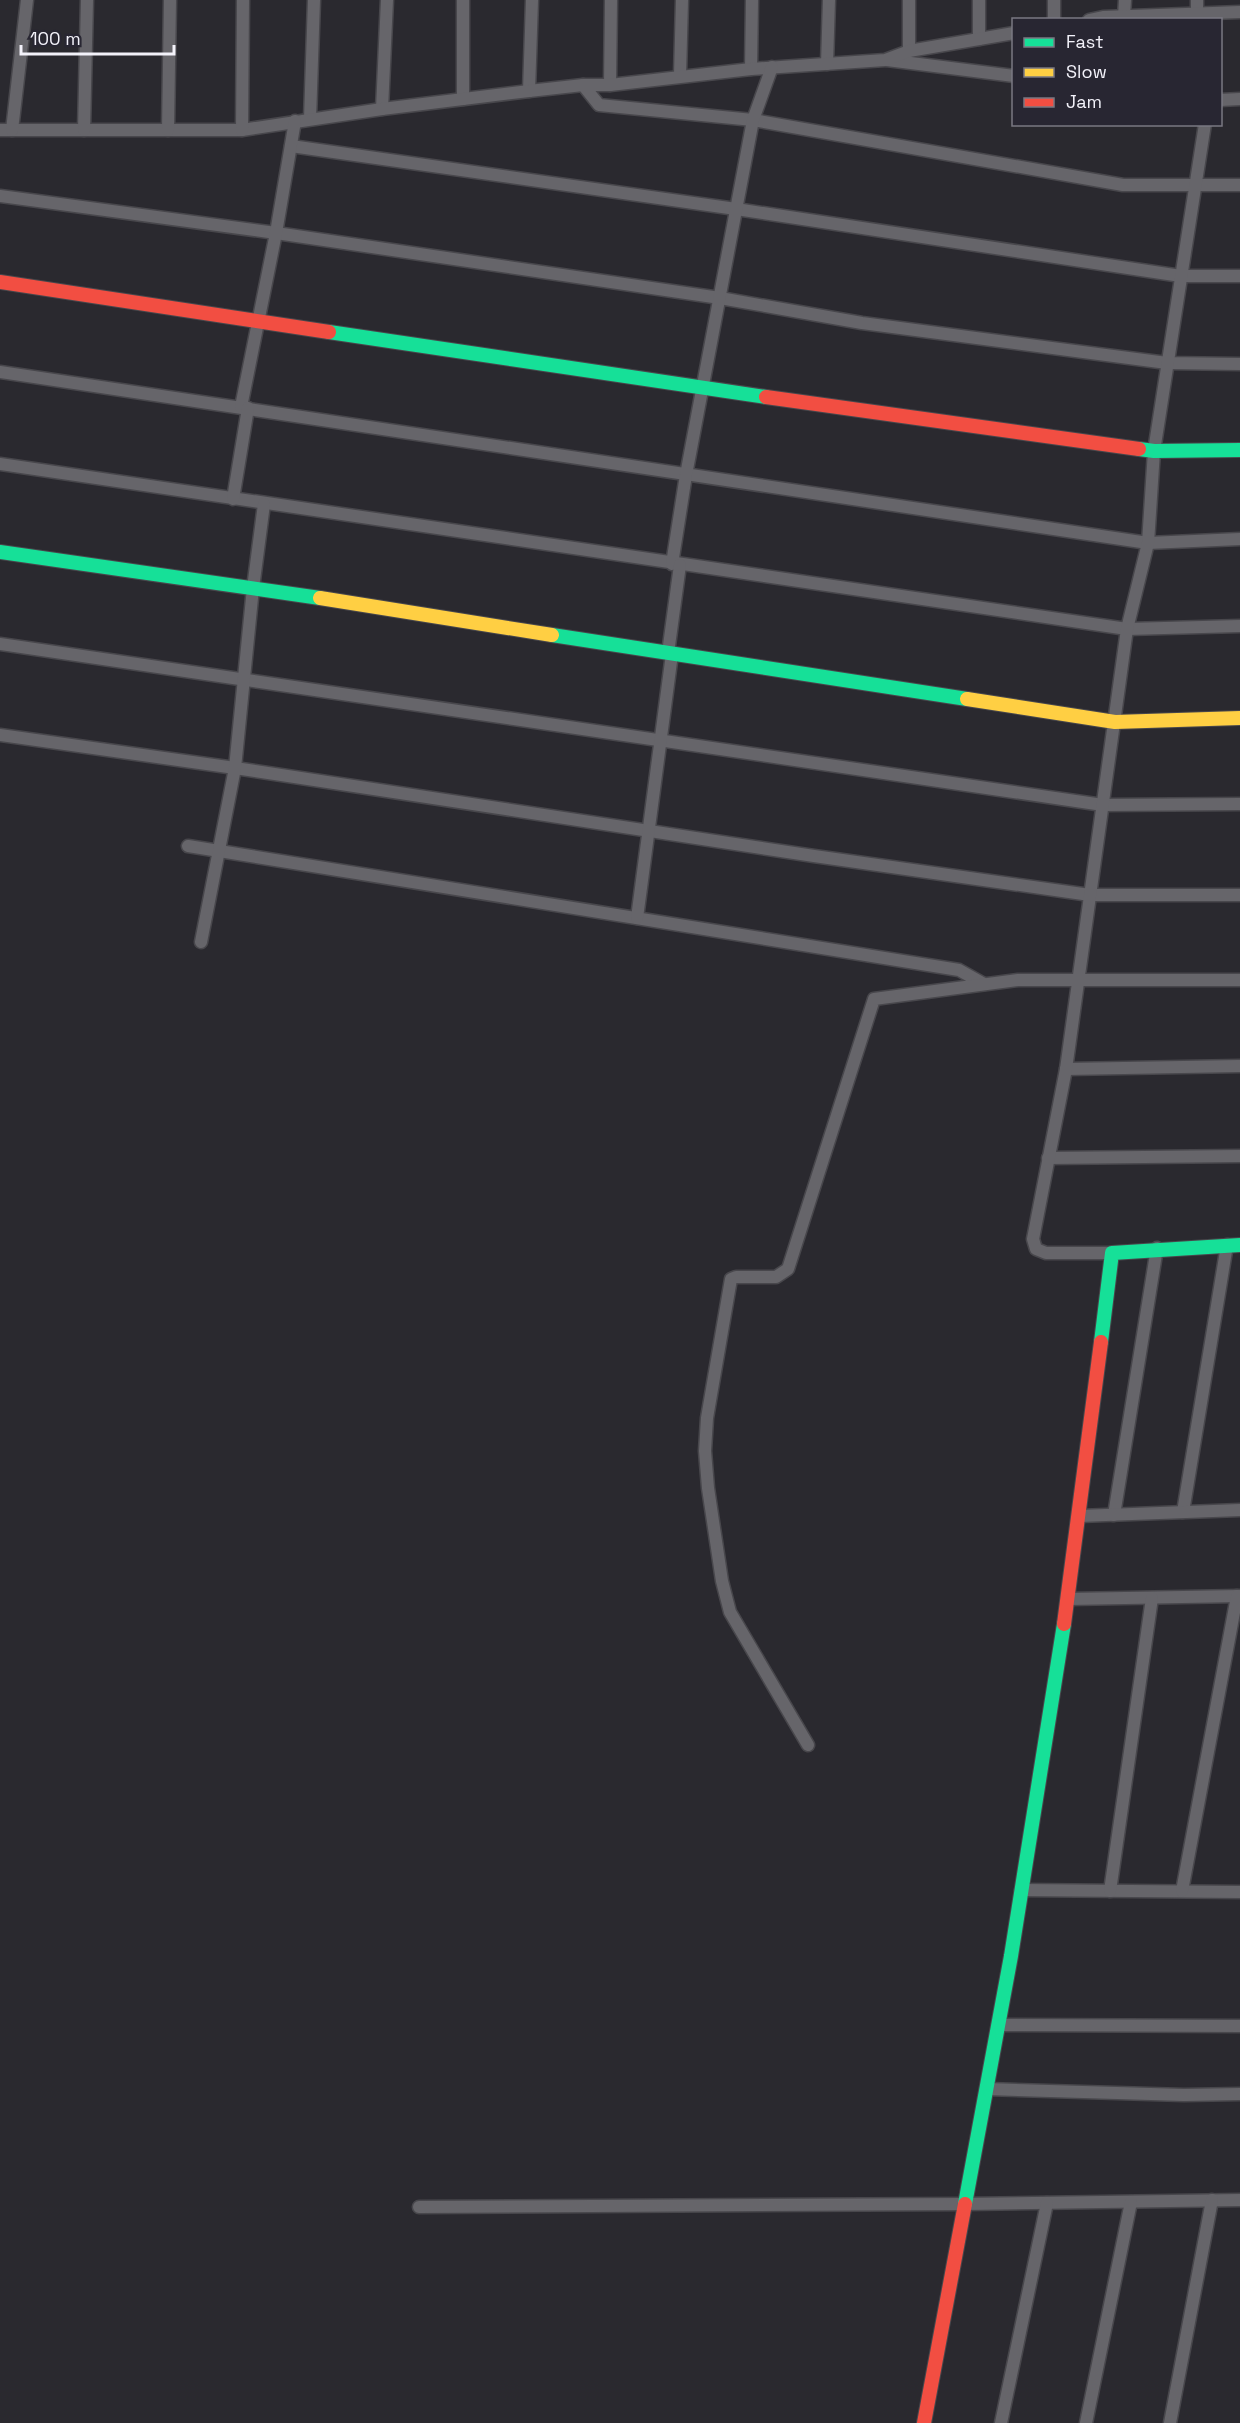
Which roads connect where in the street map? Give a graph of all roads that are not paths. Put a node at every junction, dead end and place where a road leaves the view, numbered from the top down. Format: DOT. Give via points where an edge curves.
graph roads {
  1 [pos="27,0"];
  2 [pos="87,0"];
  3 [pos="170,0"];
  4 [pos="243,0"];
  5 [pos="314,0"];
  6 [pos="387,0"];
  7 [pos="463,0"];
  8 [pos="532,0"];
  9 [pos="611,0"];
  10 [pos="682,0"];
  11 [pos="752,0"];
  12 [pos="829,0"];
  13 [pos="909,0"];
  14 [pos="979,0"];
  15 [pos="1054,0"];
  16 [pos="1125,0"];
  17 [pos="1197,0"];
  18 [pos="1236,8"];
  19 [pos="1197,13"];
  20 [pos="1124,16"];
  21 [pos="1054,18"];
  22 [pos="1106,18"];
  23 [pos="1012,33"];
  24 [pos="979,39"];
  25 [pos="909,51"];
  26 [pos="885,60"];
  27 [pos="827,64"];
  28 [pos="772,67"];
  29 [pos="751,69"];
  30 [pos="680,75"];
  31 [pos="1012,76"];
  32 [pos="583,85"];
  33 [pos="610,85"];
  34 [pos="529,91"];
  35 [pos="463,99"];
  36 [pos="1240,99"];
  37 [pos="1222,100"];
  38 [pos="382,109"];
  39 [pos="310,119"];
  40 [pos="753,120"];
  41 [pos="295,121"];
  42 [pos="1205,126"];
  43 [pos="6,130"];
  44 [pos="84,130"];
  45 [pos="168,130"];
  46 [pos="242,130"];
  47 [pos="291,146"];
  48 [pos="1196,184"];
  49 [pos="1240,185"];
  50 [pos="0,196"];
  51 [pos="736,209"];
  52 [pos="276,233"];
  53 [pos="1181,276"];
  54 [pos="1240,276"];
  55 [pos="0,282"];
  56 [pos="720,298"];
  57 [pos="259,322"];
  58 [pos="1167,363"];
  59 [pos="1240,364"];
  60 [pos="0,372"];
  61 [pos="702,388"];
  62 [pos="245,408"];
  63 [pos="1240,450"];
  64 [pos="1154,451"];
  65 [pos="0,464"];
  66 [pos="686,475"];
  67 [pos="233,499"];
  68 [pos="264,504"];
  69 [pos="1240,539"];
  70 [pos="1148,543"];
  71 [pos="0,552"];
  72 [pos="676,564"];
  73 [pos="253,588"];
  74 [pos="1240,626"];
  75 [pos="1127,629"];
  76 [pos="0,644"];
  77 [pos="670,653"];
  78 [pos="244,681"];
  79 [pos="1240,718"];
  80 [pos="1115,722"];
  81 [pos="0,735"];
  82 [pos="662,741"];
  83 [pos="235,768"];
  84 [pos="1240,804"];
  85 [pos="1103,805"];
  86 [pos="647,831"];
  87 [pos="188,846"];
  88 [pos="220,852"];
  89 [pos="1090,895"];
  90 [pos="1240,895"];
  91 [pos="637,918"];
  92 [pos="201,942"];
  93 [pos="1240,980"];
  94 [pos="1077,981"];
  95 [pos="984,984"];
  96 [pos="1240,1066"];
  97 [pos="1065,1069"];
  98 [pos="1240,1156"];
  99 [pos="1048,1158"];
  100 [pos="1234,1245"];
  101 [pos="1157,1248"];
  102 [pos="1112,1253"];
  103 [pos="1240,1510"];
  104 [pos="1183,1512"];
  105 [pos="1114,1515"];
  106 [pos="1079,1516"];
  107 [pos="1239,1596"];
  108 [pos="1152,1598"];
  109 [pos="1068,1599"];
  110 [pos="808,1745"];
  111 [pos="1022,1890"];
  112 [pos="1110,1891"];
  113 [pos="1182,1891"];
  114 [pos="1240,1892"];
  115 [pos="998,2025"];
  116 [pos="1240,2026"];
  117 [pos="987,2089"];
  118 [pos="1240,2094"];
  119 [pos="1212,2200"];
  120 [pos="1240,2200"];
  121 [pos="1131,2202"];
  122 [pos="1047,2203"];
  123 [pos="965,2204"];
  124 [pos="419,2207"];
  125 [pos="924,2423"];
  126 [pos="1001,2423"];
  127 [pos="1086,2423"];
  128 [pos="1170,2423"];
  1 -- 43 [label="street"];
  2 -- 44 [label="street"];
  3 -- 45 [label="street"];
  4 -- 46 [label="street"];
  5 -- 39 [label="street"];
  6 -- 38 [label="street"];
  7 -- 35 [label="street"];
  8 -- 34 [label="street"];
  9 -- 33 [label="street"];
  10 -- 30 [label="street"];
  11 -- 29 [label="street"];
  12 -- 27 [label="street"];
  13 -- 25 [label="street"];
  14 -- 24 [label="street"];
  15 -- 21 [label="street"];
  16 -- 20 [label="street"];
  17 -- 19 [label="street"];
  18 -- 19 [label="street"];
  19 -- 20 [label="street"];
  20 -- 22 [label="street"];
  23 -- 24 [label="street"];
  24 -- 25 [label="street"];
  25 -- 26 [label="street"];
  26 -- 27 [label="street"];
  26 -- 31 [label="street"];
  27 -- 28 [label="street"];
  28 -- 29 [label="street"];
  28 -- 40 [label="street"];
  29 -- 30 [label="street"];
  30 -- 33 [label="street"];
  32 -- 33 [label="street"];
  32 -- 34 [label="street"];
  32 -- 40 [label="street" via="599,105"];
  34 -- 35 [label="street"];
  35 -- 38 [label="street"];
  36 -- 37 [label="street"];
  38 -- 39 [label="street"];
  39 -- 41 [label="street"];
  40 -- 48 [label="street" via="1123,185"];
  40 -- 51 [label="street"];
  41 -- 46 [label="street"];
  41 -- 47 [label="street"];
  42 -- 48 [label="street"];
  43 -- 44 [label="street"];
  44 -- 45 [label="street"];
  45 -- 46 [label="street"];
  47 -- 51 [label="street"];
  47 -- 52 [label="street"];
  48 -- 49 [label="street"];
  48 -- 53 [label="street"];
  50 -- 52 [label="street"];
  51 -- 53 [label="street"];
  51 -- 56 [label="street"];
  52 -- 56 [label="street"];
  52 -- 57 [label="street"];
  53 -- 54 [label="street"];
  53 -- 58 [label="street"];
  55 -- 57 [label="street"];
  56 -- 58 [label="street" via="862,323"];
  56 -- 61 [label="street"];
  57 -- 61 [label="street"];
  57 -- 62 [label="street"];
  58 -- 59 [label="street"];
  58 -- 64 [label="street"];
  60 -- 62 [label="street"];
  61 -- 64 [label="street"];
  61 -- 66 [label="street"];
  62 -- 66 [label="street"];
  62 -- 67 [label="street"];
  63 -- 64 [label="street"];
  64 -- 70 [label="street"];
  65 -- 67 [label="street"];
  66 -- 70 [label="street"];
  66 -- 72 [label="street"];
  67 -- 68 [label="street"];
  68 -- 72 [label="street"];
  68 -- 73 [label="street"];
  69 -- 70 [label="street"];
  70 -- 75 [label="street"];
  71 -- 73 [label="street"];
  72 -- 75 [label="street"];
  72 -- 77 [label="street"];
  73 -- 77 [label="street"];
  73 -- 78 [label="street"];
  74 -- 75 [label="street"];
  75 -- 80 [label="street"];
  76 -- 78 [label="street"];
  77 -- 80 [label="street"];
  77 -- 82 [label="street"];
  78 -- 82 [label="street"];
  78 -- 83 [label="street"];
  79 -- 80 [label="street"];
  80 -- 85 [label="street"];
  81 -- 83 [label="street"];
  82 -- 85 [label="street"];
  82 -- 86 [label="street"];
  83 -- 86 [label="street"];
  83 -- 88 [label="street"];
  84 -- 85 [label="street"];
  85 -- 89 [label="street"];
  86 -- 89 [label="street"];
  86 -- 91 [label="street"];
  87 -- 88 [label="street"];
  88 -- 91 [label="street"];
  88 -- 92 [label="street"];
  89 -- 90 [label="street"];
  89 -- 94 [label="street"];
  91 -- 95 [label="street" via="959,970"];
  93 -- 94 [label="street"];
  94 -- 95 [label="street"];
  94 -- 97 [label="street"];
  95 -- 110 [label="street" via="874,999 788,1269 776,1278 731,1279 705,1451 722,1581 730,1612"];
  96 -- 97 [label="street"];
  97 -- 99 [label="street"];
  98 -- 99 [label="street"];
  99 -- 102 [label="street" via="1033,1239 1036,1249 1046,1253"];
  100 -- 101 [label="street"];
  100 -- 104 [label="street"];
  101 -- 102 [label="street"];
  101 -- 105 [label="street"];
  102 -- 106 [label="street"];
  103 -- 104 [label="street"];
  104 -- 105 [label="street"];
  105 -- 106 [label="street"];
  106 -- 109 [label="street"];
  107 -- 108 [label="street"];
  107 -- 113 [label="street"];
  108 -- 109 [label="street"];
  108 -- 112 [label="street"];
  109 -- 111 [label="street"];
  111 -- 112 [label="street"];
  111 -- 115 [label="street"];
  112 -- 113 [label="street"];
  113 -- 114 [label="street"];
  115 -- 116 [label="street"];
  115 -- 117 [label="street"];
  117 -- 118 [label="street"];
  117 -- 123 [label="street"];
  119 -- 120 [label="street"];
  119 -- 121 [label="street"];
  119 -- 128 [label="street"];
  121 -- 122 [label="street"];
  121 -- 127 [label="street"];
  122 -- 123 [label="street"];
  122 -- 126 [label="street"];
  123 -- 124 [label="street"];
  123 -- 125 [label="street"];
}
